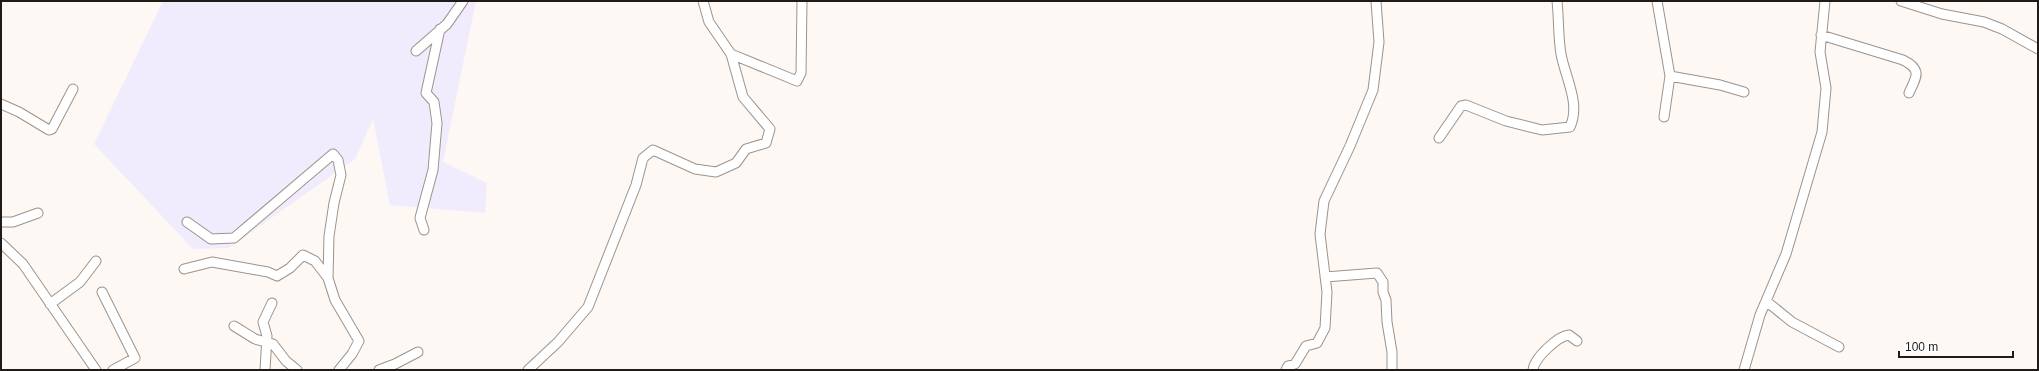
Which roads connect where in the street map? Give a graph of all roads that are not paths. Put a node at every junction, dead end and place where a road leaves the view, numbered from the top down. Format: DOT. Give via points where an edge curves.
graph roads {
  1 [pos="463,1"];
  2 [pos="703,1"];
  3 [pos="802,1"];
  4 [pos="1376,1"];
  5 [pos="1557,1"];
  6 [pos="1657,1"];
  7 [pos="1825,1"];
  8 [pos="1904,1"];
  9 [pos="440,30"];
  10 [pos="1821,35"];
  11 [pos="2038,49"];
  12 [pos="416,51"];
  13 [pos="731,54"];
  14 [pos="1670,76"];
  15 [pos="74,89"];
  16 [pos="1744,92"];
  17 [pos="1908,93"];
  18 [pos="1,104"];
  19 [pos="1664,117"];
  20 [pos="1439,138"];
  21 [pos="38,213"];
  22 [pos="1,222"];
  23 [pos="187,222"];
  24 [pos="424,230"];
  25 [pos="1,243"];
  26 [pos="96,261"];
  27 [pos="184,269"];
  28 [pos="1325,277"];
  29 [pos="328,278"];
  30 [pos="102,292"];
  31 [pos="1766,301"];
  32 [pos="272,303"];
  33 [pos="50,304"];
  34 [pos="234,326"];
  35 [pos="1577,341"];
  36 [pos="266,342"];
  37 [pos="1839,347"];
  38 [pos="418,352"];
  39 [pos="340,369"];
  40 [pos="96,370"];
  41 [pos="113,370"];
  42 [pos="265,370"];
  43 [pos="297,370"];
  44 [pos="379,370"];
  45 [pos="528,370"];
  46 [pos="1286,370"];
  47 [pos="1392,370"];
  48 [pos="1533,370"];
  49 [pos="1744,370"];
  1 -- 9 [label="street"];
  2 -- 13 [label="street" via="709,22"];
  3 -- 13 [label="street" via="801,73 797,81"];
  4 -- 28 [label="street" via="1379,42 1372,90 1350,146 1324,201 1320,234"];
  5 -- 20 [label="street" via="1561,52 1571,86 1574,119 1570,127 1542,130 1506,121 1466,105 1461,106"];
  6 -- 14 [label="street"];
  7 -- 10 [label="street"];
  8 -- 11 [label="street" via="1942,14 1984,22"];
  9 -- 12 [label="street"];
  9 -- 24 [label="street" via="426,94 434,102 437,123 434,170 420,218"];
  10 -- 17 [label="street" via="1911,64 1917,74"];
  10 -- 31 [label="street" via="1820,52 1826,88 1822,132 1786,254"];
  13 -- 45 [label="street" via="743,97 770,129 766,143 746,149 736,163 716,172 695,169 653,150 643,158 636,185 588,307 558,342"];
  14 -- 16 [label="street"];
  14 -- 19 [label="street"];
  15 -- 18 [label="street" via="52,129 49,130"];
  21 -- 22 [label="street" via="13,222"];
  23 -- 29 [label="street" via="211,239 234,238 333,154 338,160 341,175 329,236"];
  25 -- 33 [label="street" via="16,255"];
  26 -- 33 [label="street" via="80,282"];
  27 -- 29 [label="street" via="212,262 268,272 277,276 303,255 315,261"];
  28 -- 46 [label="street" via="1325,328 1317,343 1306,346 1295,364 1288,366"];
  28 -- 47 [label="street" via="1377,273 1381,278 1391,343"];
  29 -- 39 [label="street" via="335,300 348,319 358,341"];
  30 -- 41 [label="street" via="135,358"];
  31 -- 37 [label="street" via="1792,322"];
  31 -- 49 [label="street"];
  32 -- 36 [label="street" via="263,322"];
  33 -- 40 [label="street"];
  34 -- 36 [label="street" via="244,334"];
  35 -- 48 [label="street" via="1569,335 1563,335 1540,356"];
  36 -- 42 [label="street"];
  36 -- 43 [label="street" via="273,344"];
  38 -- 44 [label="street"];
}
